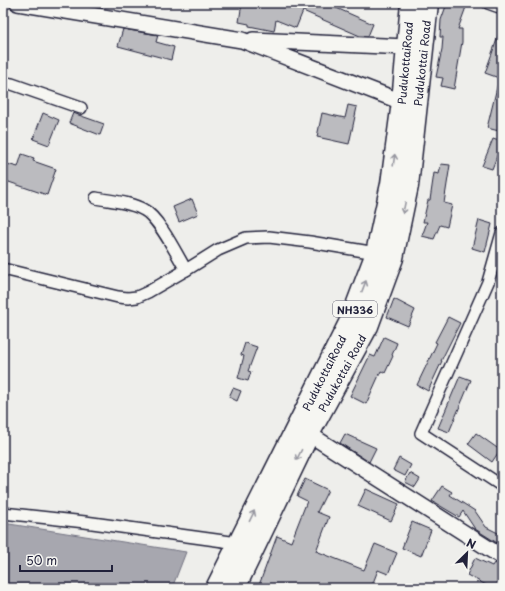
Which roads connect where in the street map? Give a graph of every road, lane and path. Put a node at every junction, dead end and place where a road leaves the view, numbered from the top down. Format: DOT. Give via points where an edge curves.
graph roads {
  1 [pos="18,3"];
  2 [pos="411,3"];
  3 [pos="428,3"];
  4 [pos="488,3"];
  5 [pos="502,8"];
  6 [pos="242,40"];
  7 [pos="406,47"];
  8 [pos="3,83"];
  9 [pos="402,102"];
  10 [pos="81,108"];
  11 [pos="96,198"];
  12 [pos="502,233"];
  13 [pos="376,253"];
  14 [pos="3,270"];
  15 [pos="186,270"];
  16 [pos="302,432"];
  17 [pos="502,486"];
  18 [pos="3,513"];
  19 [pos="239,553"];
  20 [pos="502,557"];
  21 [pos="216,588"];
  22 [pos="235,588"];
  1 -- 6 [label="street"];
  2 -- 7 [label="highway, PudukottaiRoad / NH336"];
  3 -- 16 [label="highway, Pudukottai Road / NH336, one-way" via="408,186 393,258 368,326"];
  4 -- 5 [label="street"];
  6 -- 7 [label="street"];
  6 -- 9 [label="street"];
  7 -- 9 [label="highway, PudukottaiRoad / NH336"];
  8 -- 10 [label="street"];
  13 -- 9 [label="highway, PudukottaiRoad / NH336, one-way" via="391,184"];
  11 -- 15 [label="street" via="145,210 154,218"];
  12 -- 17 [label="street" via="488,282 421,433"];
  13 -- 15 [label="street" via="269,237 246,238 218,250"];
  16 -- 13 [label="highway, PudukottaiRoad / NH336, one-way" via="351,319"];
  14 -- 15 [label="street" via="118,298 128,298 148,292"];
  16 -- 19 [label="highway, Pudukottai Road / NH336"];
  16 -- 20 [label="street"];
  18 -- 19 [label="street" via="85,522"];
  19 -- 21 [label="highway, NH336"];
  19 -- 22 [label="highway, Pudukottai Road / NH336"];
}
